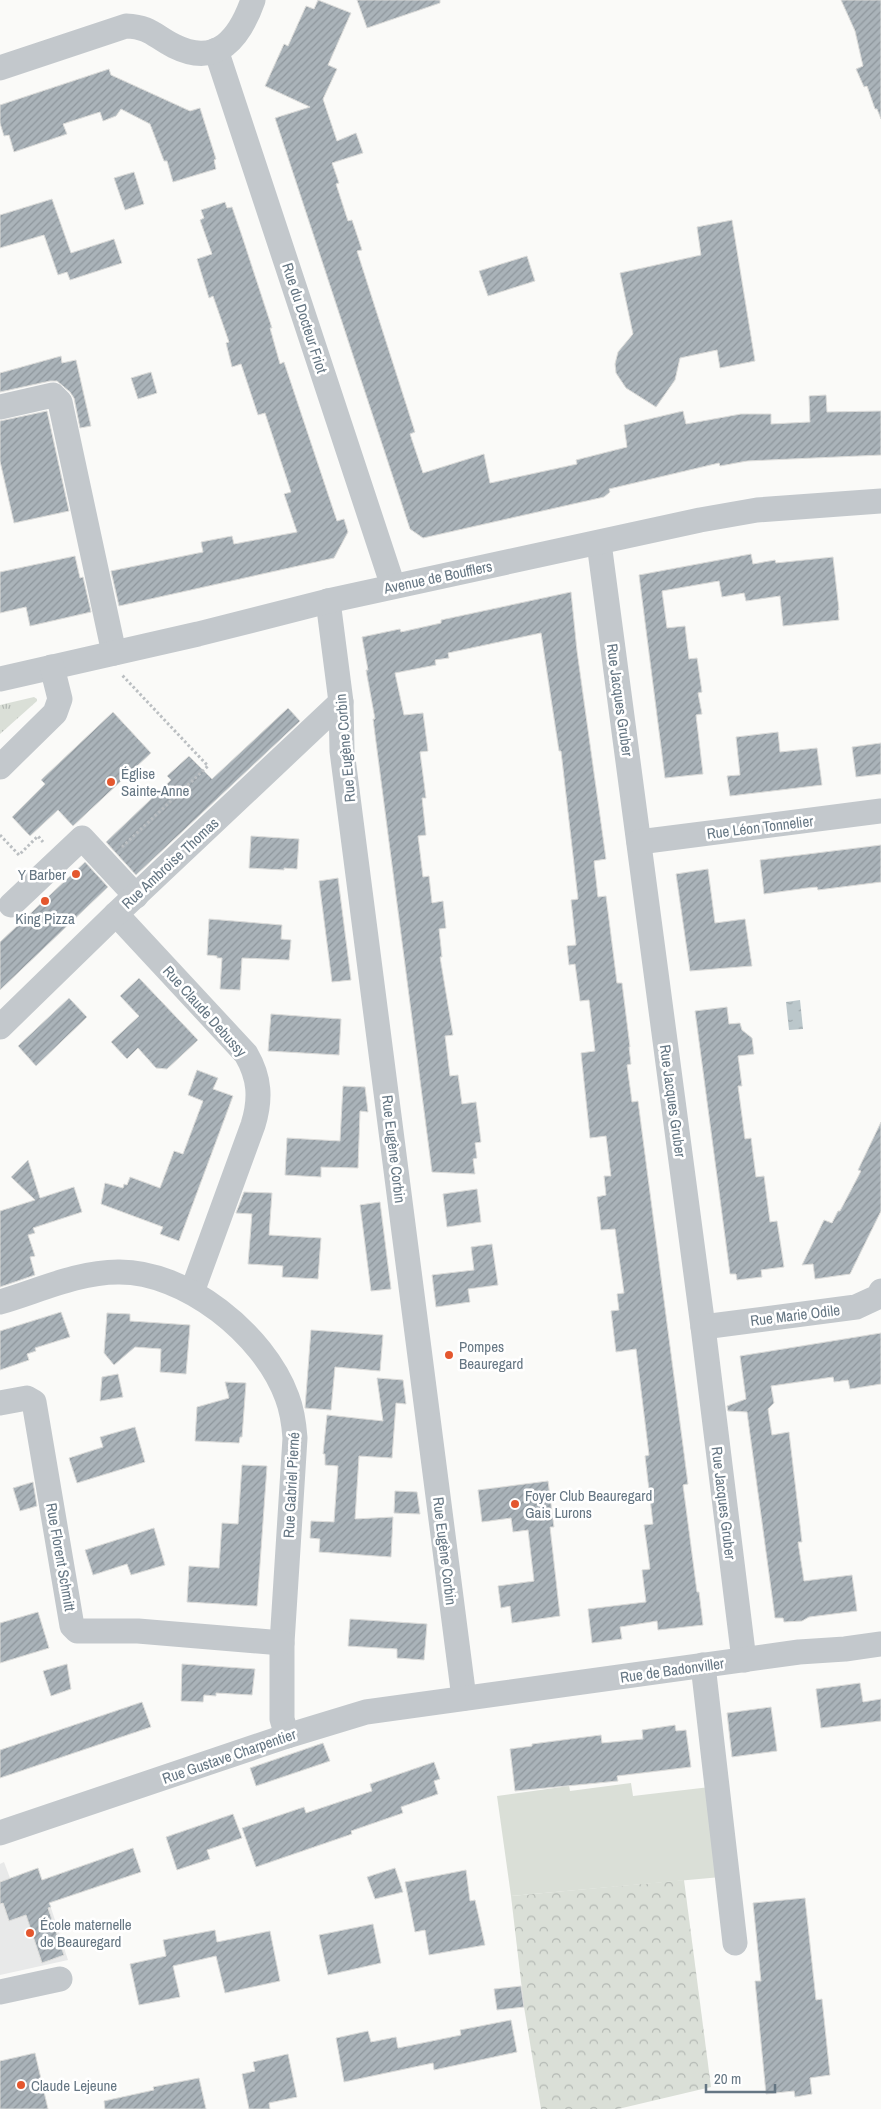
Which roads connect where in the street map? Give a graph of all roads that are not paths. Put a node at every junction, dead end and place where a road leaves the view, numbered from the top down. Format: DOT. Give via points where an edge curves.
graph roads {
  1 [pos="253,0"];
  2 [pos="216,50"];
  3 [pos="0,68"];
  4 [pos="0,407"];
  5 [pos="881,501"];
  6 [pos="599,543"];
  7 [pos="393,586"];
  8 [pos="328,601"];
  9 [pos="118,664"];
  10 [pos="52,668"];
  11 [pos="0,679"];
  12 [pos="341,702"];
  13 [pos="0,767"];
  14 [pos="881,811"];
  15 [pos="638,842"];
  16 [pos="136,896"];
  17 [pos="11,905"];
  18 [pos="116,914"];
  19 [pos="0,1027"];
  20 [pos="881,1291"];
  21 [pos="192,1292"];
  22 [pos="0,1302"];
  23 [pos="702,1327"];
  24 [pos="0,1403"];
  25 [pos="282,1643"];
  26 [pos="881,1644"];
  27 [pos="744,1660"];
  28 [pos="703,1665"];
  29 [pos="464,1698"];
  30 [pos="287,1736"];
  31 [pos="0,1833"];
  32 [pos="735,1943"];
  33 [pos="60,1979"];
  34 [pos="0,1992"];
  1 -- 2 [label="street" via="237,35"];
  2 -- 3 [label="street" via="186,51 145,28 126,26"];
  2 -- 7 [label="street, Rue du Docteur Friot"];
  4 -- 9 [label="street" via="54,395 60,402"];
  5 -- 6 [label="street, Avenue de Boufflers" via="756,510"];
  6 -- 7 [label="street, Avenue de Boufflers"];
  6 -- 15 [label="street, Rue Jacques Gruber"];
  7 -- 8 [label="street, Avenue de Boufflers"];
  8 -- 9 [label="street, Avenue de Boufflers"];
  8 -- 12 [label="street, Rue Eugène Corbin"];
  9 -- 10 [label="street, Avenue de Boufflers"];
  10 -- 11 [label="street, Avenue de Boufflers"];
  10 -- 13 [label="street" via="60,699 55,714"];
  12 -- 16 [label="street, Rue Ambroise Thomas"];
  12 -- 29 [label="street, Rue Eugène Corbin" via="342,751"];
  14 -- 15 [label="street, Rue Léon Tonnelier"];
  15 -- 23 [label="street, Rue Jacques Gruber"];
  16 -- 17 [label="street" via="82,838"];
  16 -- 18 [label="street, Rue Ambroise Thomas"];
  18 -- 19 [label="street, Rue Ambroise Thomas"];
  18 -- 21 [label="street, Rue Claude Debussy" via="246,1054 258,1080 260,1095 254,1125"];
  20 -- 23 [label="street, Rue Marie Odile" via="878,1297 856,1307"];
  21 -- 22 [label="street, Rue Gabriel Pierné" via="151,1275 117,1272 86,1276"];
  21 -- 25 [label="street, Rue Gabriel Pierné" via="231,1321 264,1356 281,1382 292,1411 295,1438"];
  23 -- 27 [label="street, Rue Jacques Gruber"];
  24 -- 25 [label="street, Rue Florent Schmitt" via="27,1398 34,1402 72,1626 77,1631 138,1631"];
  25 -- 30 [label="street, Rue Gabriel Pierné" via="282,1719"];
  26 -- 27 [label="street, Rue de Badonviller"];
  27 -- 28 [label="street, Rue de Badonviller"];
  28 -- 29 [label="street, Rue de Badonviller"];
  28 -- 32 [label="street"];
  29 -- 30 [label="street, Rue Gustave Charpentier" via="366,1712"];
  30 -- 31 [label="street, Rue Gustave Charpentier"];
  33 -- 34 [label="street"];
}
